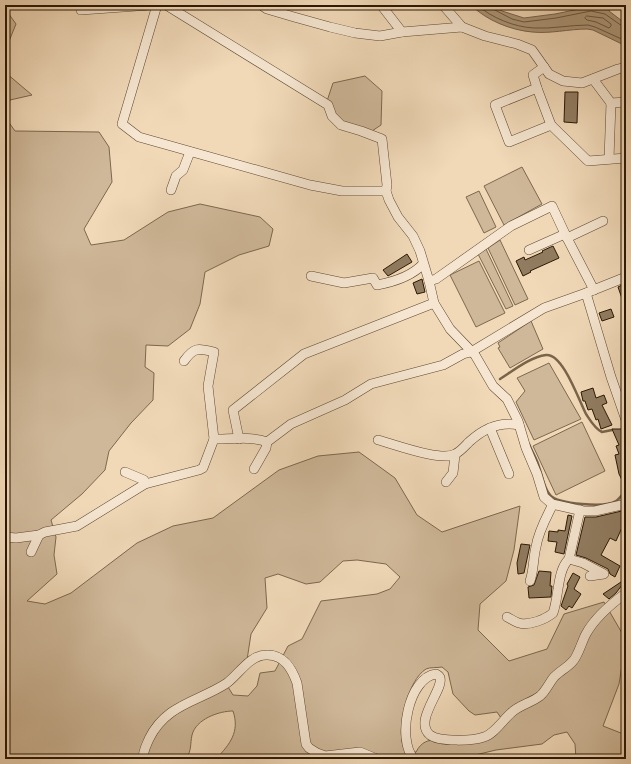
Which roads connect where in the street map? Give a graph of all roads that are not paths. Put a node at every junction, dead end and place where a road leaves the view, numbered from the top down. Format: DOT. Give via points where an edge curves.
graph roads {
  1 [pos="80,5"];
  2 [pos="151,5"];
  3 [pos="157,5"];
  4 [pos="166,5"];
  5 [pos="261,5"];
  6 [pos="381,5"];
  7 [pos="444,5"];
  8 [pos="462,27"];
  9 [pos="402,32"];
  10 [pos="544,67"];
  11 [pos="626,67"];
  12 [pos="593,79"];
  13 [pos="537,88"];
  14 [pos="626,102"];
  15 [pos="611,103"];
  16 [pos="551,125"];
  17 [pos="190,152"];
  18 [pos="626,158"];
  19 [pos="609,159"];
  20 [pos="171,190"];
  21 [pos="386,191"];
  22 [pos="603,221"];
  23 [pos="566,236"];
  24 [pos="529,250"];
  25 [pos="423,264"];
  26 [pos="312,276"];
  27 [pos="626,277"];
  28 [pos="429,281"];
  29 [pos="590,292"];
  30 [pos="434,303"];
  31 [pos="471,352"];
  32 [pos="184,361"];
  33 [pos="626,420"];
  34 [pos="519,425"];
  35 [pos="490,428"];
  36 [pos="214,439"];
  37 [pos="238,439"];
  38 [pos="378,440"];
  39 [pos="267,442"];
  40 [pos="455,455"];
  41 [pos="254,469"];
  42 [pos="125,472"];
  43 [pos="509,474"];
  44 [pos="446,482"];
  45 [pos="145,484"];
  46 [pos="552,504"];
  47 [pos="626,504"];
  48 [pos="580,510"];
  49 [pos="39,535"];
  50 [pos="5,537"];
  51 [pos="31,552"];
  52 [pos="569,558"];
  53 [pos="590,576"];
  54 [pos="530,581"];
  55 [pos="626,593"];
  56 [pos="508,617"];
  57 [pos="143,759"];
  58 [pos="377,759"];
  59 [pos="414,759"];
  1 -- 2 [label="street" via="81,10"];
  3 -- 17 [label="street" via="122,124 139,137"];
  4 -- 21 [label="street" via="328,105 332,116 341,124 382,139"];
  5 -- 9 [label="street" via="267,9 355,33 380,36"];
  6 -- 9 [label="street"];
  7 -- 8 [label="street"];
  8 -- 9 [label="street"];
  8 -- 10 [label="street" via="532,50"];
  10 -- 12 [label="street" via="549,74 562,81 582,83"];
  10 -- 13 [label="street" via="532,75"];
  11 -- 12 [label="street"];
  12 -- 15 [label="street"];
  13 -- 16 [label="street"];
  13 -- 16 [label="street" via="495,105 508,142"];
  14 -- 15 [label="street"];
  15 -- 19 [label="street"];
  16 -- 19 [label="street" via="588,161"];
  17 -- 20 [label="street"];
  17 -- 21 [label="street" via="310,185 342,191"];
  18 -- 19 [label="street"];
  21 -- 25 [label="street" via="398,217 413,236"];
  22 -- 23 [label="street"];
  23 -- 24 [label="street"];
  23 -- 28 [label="street" via="552,206 511,226 436,279"];
  23 -- 29 [label="street"];
  25 -- 26 [label="street" via="413,272 377,285 373,278 344,283"];
  25 -- 28 [label="street"];
  27 -- 29 [label="street"];
  28 -- 30 [label="street"];
  29 -- 31 [label="street" via="544,308"];
  29 -- 33 [label="street" via="611,377"];
  30 -- 31 [label="street" via="450,329"];
  30 -- 37 [label="street" via="304,354 233,410"];
  31 -- 34 [label="street" via="493,386 507,400"];
  31 -- 39 [label="street" via="443,365 371,384 345,400 291,424"];
  32 -- 36 [label="street" via="198,348 214,352 208,386"];
  34 -- 35 [label="street" via="502,424"];
  34 -- 46 [label="street" via="544,497"];
  35 -- 40 [label="street" via="471,440"];
  35 -- 43 [label="street"];
  36 -- 37 [label="street"];
  36 -- 45 [label="street" via="200,470"];
  37 -- 39 [label="street"];
  38 -- 40 [label="street" via="424,453"];
  39 -- 41 [label="street"];
  40 -- 44 [label="street" via="453,473"];
  42 -- 45 [label="street" via="144,480"];
  45 -- 49 [label="street" via="77,526"];
  46 -- 48 [label="street"];
  46 -- 54 [label="street" via="538,538"];
  47 -- 48 [label="street" via="595,511"];
  48 -- 52 [label="street"];
  49 -- 50 [label="street"];
  49 -- 51 [label="street"];
  52 -- 53 [label="street" via="583,562 604,574"];
  52 -- 56 [label="street" via="561,575 553,613 540,620 524,623"];
  55 -- 59 [label="street" via="597,618 586,632 575,660 555,676 540,696 515,710 485,737 437,739 428,732 426,728 429,706 441,680 436,674 426,677 415,692 406,716 406,740"];
  57 -- 58 [label="street" via="143,752 157,725 179,707 224,685 252,660 266,655 283,660 294,674 306,744 309,748 325,756 360,752"];
}
